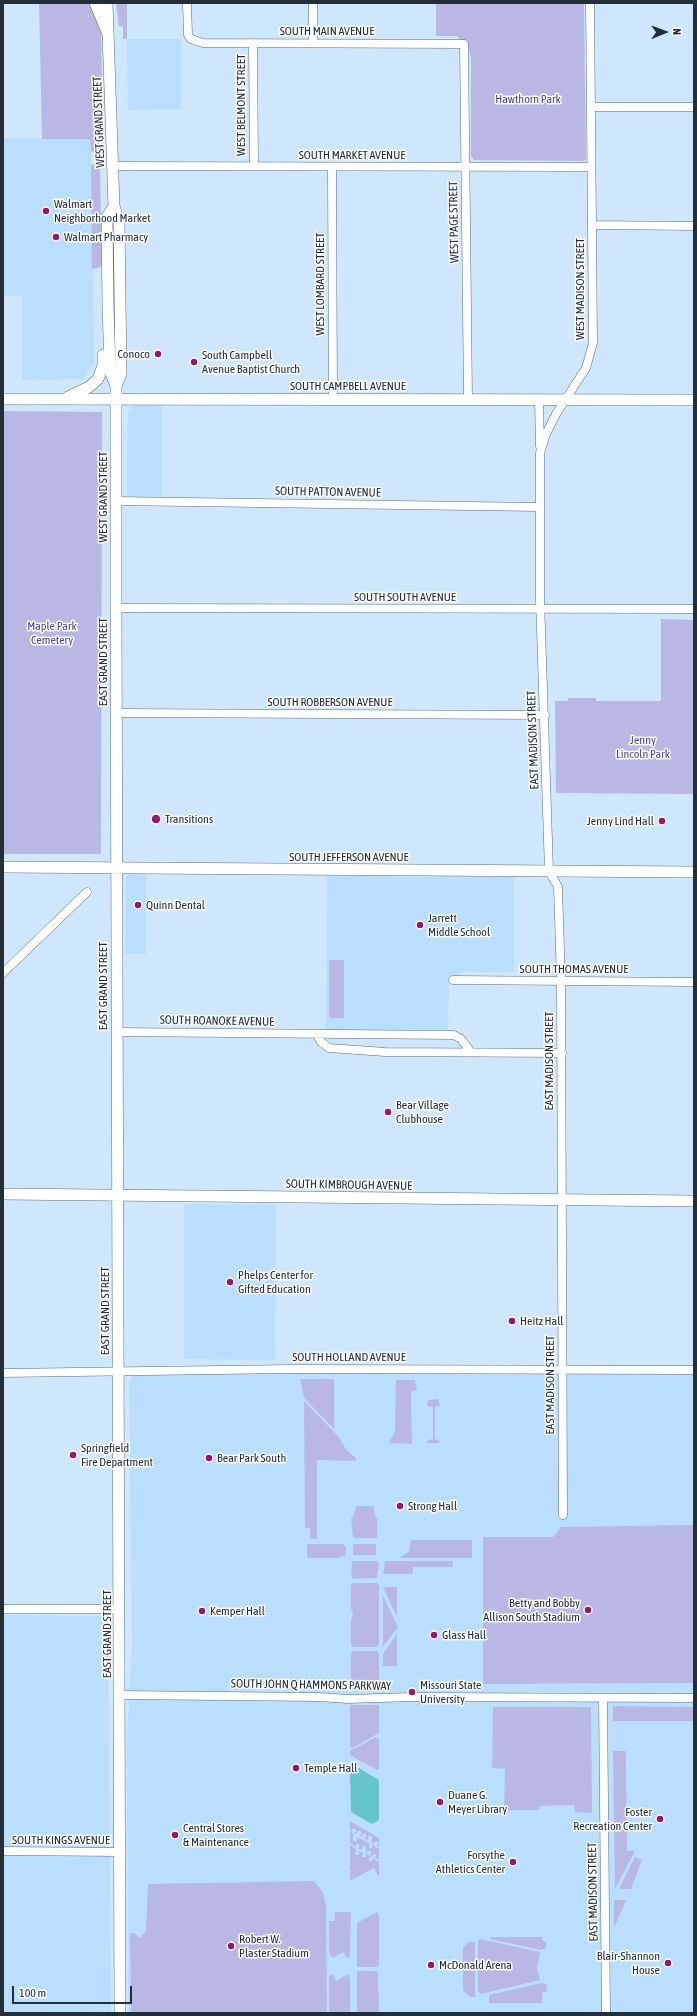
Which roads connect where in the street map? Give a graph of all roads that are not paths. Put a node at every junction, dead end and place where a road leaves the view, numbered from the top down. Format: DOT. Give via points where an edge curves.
graph roads {
  1 [pos="95,3"];
  2 [pos="107,3"];
  3 [pos="187,3"];
  4 [pos="313,3"];
  5 [pos="590,3"];
  6 [pos="110,38"];
  7 [pos="253,43"];
  8 [pos="313,43"];
  9 [pos="464,44"];
  10 [pos="591,107"];
  11 [pos="694,107"];
  12 [pos="114,166"];
  13 [pos="254,166"];
  14 [pos="466,167"];
  15 [pos="591,167"];
  16 [pos="332,168"];
  17 [pos="114,206"];
  18 [pos="592,225"];
  19 [pos="694,226"];
  20 [pos="109,324"];
  21 [pos="116,386"];
  22 [pos="3,399"];
  23 [pos="64,399"];
  24 [pos="116,399"];
  25 [pos="468,399"];
  26 [pos="539,399"];
  27 [pos="567,399"];
  28 [pos="333,400"];
  29 [pos="694,400"];
  30 [pos="540,453"];
  31 [pos="116,501"];
  32 [pos="539,507"];
  33 [pos="116,608"];
  34 [pos="542,610"];
  35 [pos="694,610"];
  36 [pos="116,713"];
  37 [pos="545,715"];
  38 [pos="3,867"];
  39 [pos="116,868"];
  40 [pos="549,871"];
  41 [pos="694,872"];
  42 [pos="87,892"];
  43 [pos="3,973"];
  44 [pos="453,980"];
  45 [pos="561,981"];
  46 [pos="694,982"];
  47 [pos="116,1032"];
  48 [pos="318,1035"];
  49 [pos="471,1052"];
  50 [pos="562,1052"];
  51 [pos="3,1194"];
  52 [pos="117,1195"];
  53 [pos="561,1200"];
  54 [pos="694,1201"];
  55 [pos="562,1370"];
  56 [pos="694,1370"];
  57 [pos="3,1372"];
  58 [pos="118,1372"];
  59 [pos="563,1515"];
  60 [pos="120,1608"];
  61 [pos="3,1609"];
  62 [pos="119,1695"];
  63 [pos="603,1698"];
  64 [pos="694,1698"];
  65 [pos="3,1851"];
  66 [pos="119,1852"];
  67 [pos="120,2013"];
  68 [pos="606,2013"];
  1 -- 6 [label="main road, WEST GRAND STREET"];
  2 -- 6 [label="main road, WEST GRAND STREET"];
  3 -- 7 [label="street, SOUTH MAIN AVENUE" via="187,30 191,39 202,43"];
  4 -- 8 [label="street"];
  5 -- 10 [label="street, WEST MADISON STREET"];
  6 -- 12 [label="main road, WEST GRAND STREET"];
  7 -- 8 [label="street, SOUTH MAIN AVENUE"];
  7 -- 13 [label="street, WEST BELMONT STREET"];
  8 -- 9 [label="street, SOUTH MAIN AVENUE"];
  9 -- 14 [label="street, WEST PAGE STREET"];
  10 -- 11 [label="street"];
  10 -- 15 [label="street, WEST MADISON STREET"];
  12 -- 13 [label="street, SOUTH MARKET AVENUE"];
  12 -- 17 [label="main road, WEST GRAND STREET"];
  13 -- 16 [label="street, SOUTH MARKET AVENUE"];
  14 -- 15 [label="street, SOUTH MARKET AVENUE"];
  14 -- 16 [label="street, SOUTH MARKET AVENUE"];
  14 -- 25 [label="street, WEST PAGE STREET"];
  15 -- 18 [label="street, WEST MADISON STREET"];
  16 -- 28 [label="street, WEST LOMBARD STREET"];
  17 -- 20 [label="main road, WEST GRAND STREET" via="107,217"];
  17 -- 21 [label="main road, WEST GRAND STREET" via="119,246 121,374"];
  18 -- 19 [label="street"];
  18 -- 27 [label="street, WEST MADISON STREET" via="593,343 586,368"];
  20 -- 21 [label="main road, WEST GRAND STREET" via="110,371"];
  20 -- 23 [label="main road" via="103,334 102,366 98,379 89,387"];
  21 -- 24 [label="main road, WEST GRAND STREET"];
  22 -- 23 [label="main road, SOUTH CAMPBELL AVENUE"];
  23 -- 24 [label="main road, SOUTH CAMPBELL AVENUE"];
  24 -- 28 [label="main road, SOUTH CAMPBELL AVENUE"];
  24 -- 31 [label="main road, WEST GRAND STREET"];
  25 -- 26 [label="main road, SOUTH CAMPBELL AVENUE"];
  25 -- 28 [label="main road, SOUTH CAMPBELL AVENUE"];
  26 -- 27 [label="main road, SOUTH CAMPBELL AVENUE"];
  26 -- 30 [label="street"];
  27 -- 29 [label="main road, SOUTH CAMPBELL AVENUE"];
  27 -- 30 [label="street, WEST MADISON STREET" via="546,434"];
  30 -- 32 [label="street, WEST MADISON STREET"];
  31 -- 32 [label="street, SOUTH PATTON AVENUE"];
  31 -- 33 [label="main road, WEST GRAND STREET"];
  32 -- 34 [label="street, WEST MADISON STREET"];
  33 -- 34 [label="street, SOUTH SOUTH AVENUE"];
  33 -- 36 [label="main road, EAST GRAND STREET"];
  34 -- 35 [label="street, SOUTH SOUTH AVENUE"];
  34 -- 37 [label="street, EAST MADISON STREET"];
  36 -- 37 [label="street, SOUTH ROBBERSON AVENUE"];
  36 -- 39 [label="main road, EAST GRAND STREET"];
  37 -- 40 [label="street, EAST MADISON STREET"];
  38 -- 39 [label="main road, SOUTH JEFFERSON AVENUE"];
  39 -- 40 [label="main road, SOUTH JEFFERSON AVENUE"];
  39 -- 47 [label="main road, EAST GRAND STREET"];
  40 -- 41 [label="main road, SOUTH JEFFERSON AVENUE"];
  40 -- 45 [label="street, EAST MADISON STREET" via="558,887"];
  42 -- 43 [label="street"];
  44 -- 45 [label="street, SOUTH THOMAS AVENUE"];
  45 -- 46 [label="street, SOUTH THOMAS AVENUE"];
  45 -- 50 [label="street, EAST MADISON STREET"];
  47 -- 48 [label="street, SOUTH ROANOKE AVENUE"];
  47 -- 52 [label="main road, EAST GRAND STREET"];
  48 -- 49 [label="street" via="330,1048 386,1052"];
  48 -- 49 [label="street, SOUTH ROANOKE AVENUE" via="454,1035 461,1039"];
  49 -- 50 [label="street"];
  50 -- 53 [label="street, EAST MADISON STREET"];
  51 -- 52 [label="main road, SOUTH KIMBROUGH AVENUE"];
  52 -- 53 [label="main road, SOUTH KIMBROUGH AVENUE"];
  52 -- 58 [label="main road, EAST GRAND STREET"];
  53 -- 54 [label="main road, SOUTH KIMBROUGH AVENUE"];
  53 -- 55 [label="street, EAST MADISON STREET"];
  55 -- 56 [label="street, SOUTH HOLLAND AVENUE"];
  55 -- 58 [label="street, SOUTH HOLLAND AVENUE" via="291,1369"];
  55 -- 59 [label="street, EAST MADISON STREET"];
  57 -- 58 [label="street, SOUTH HOLLAND AVENUE"];
  58 -- 60 [label="main road, EAST GRAND STREET"];
  60 -- 61 [label="street"];
  60 -- 62 [label="main road, EAST GRAND STREET"];
  62 -- 63 [label="street, SOUTH JOHN Q HAMMONS PARKWAY" via="348,1699"];
  62 -- 66 [label="main road, EAST GRAND STREET"];
  63 -- 64 [label="street, SOUTH JOHN Q HAMMONS PARKWAY"];
  63 -- 68 [label="street, EAST MADISON STREET"];
  65 -- 66 [label="street, SOUTH KINGS AVENUE"];
  66 -- 67 [label="main road, EAST GRAND STREET"];
}
